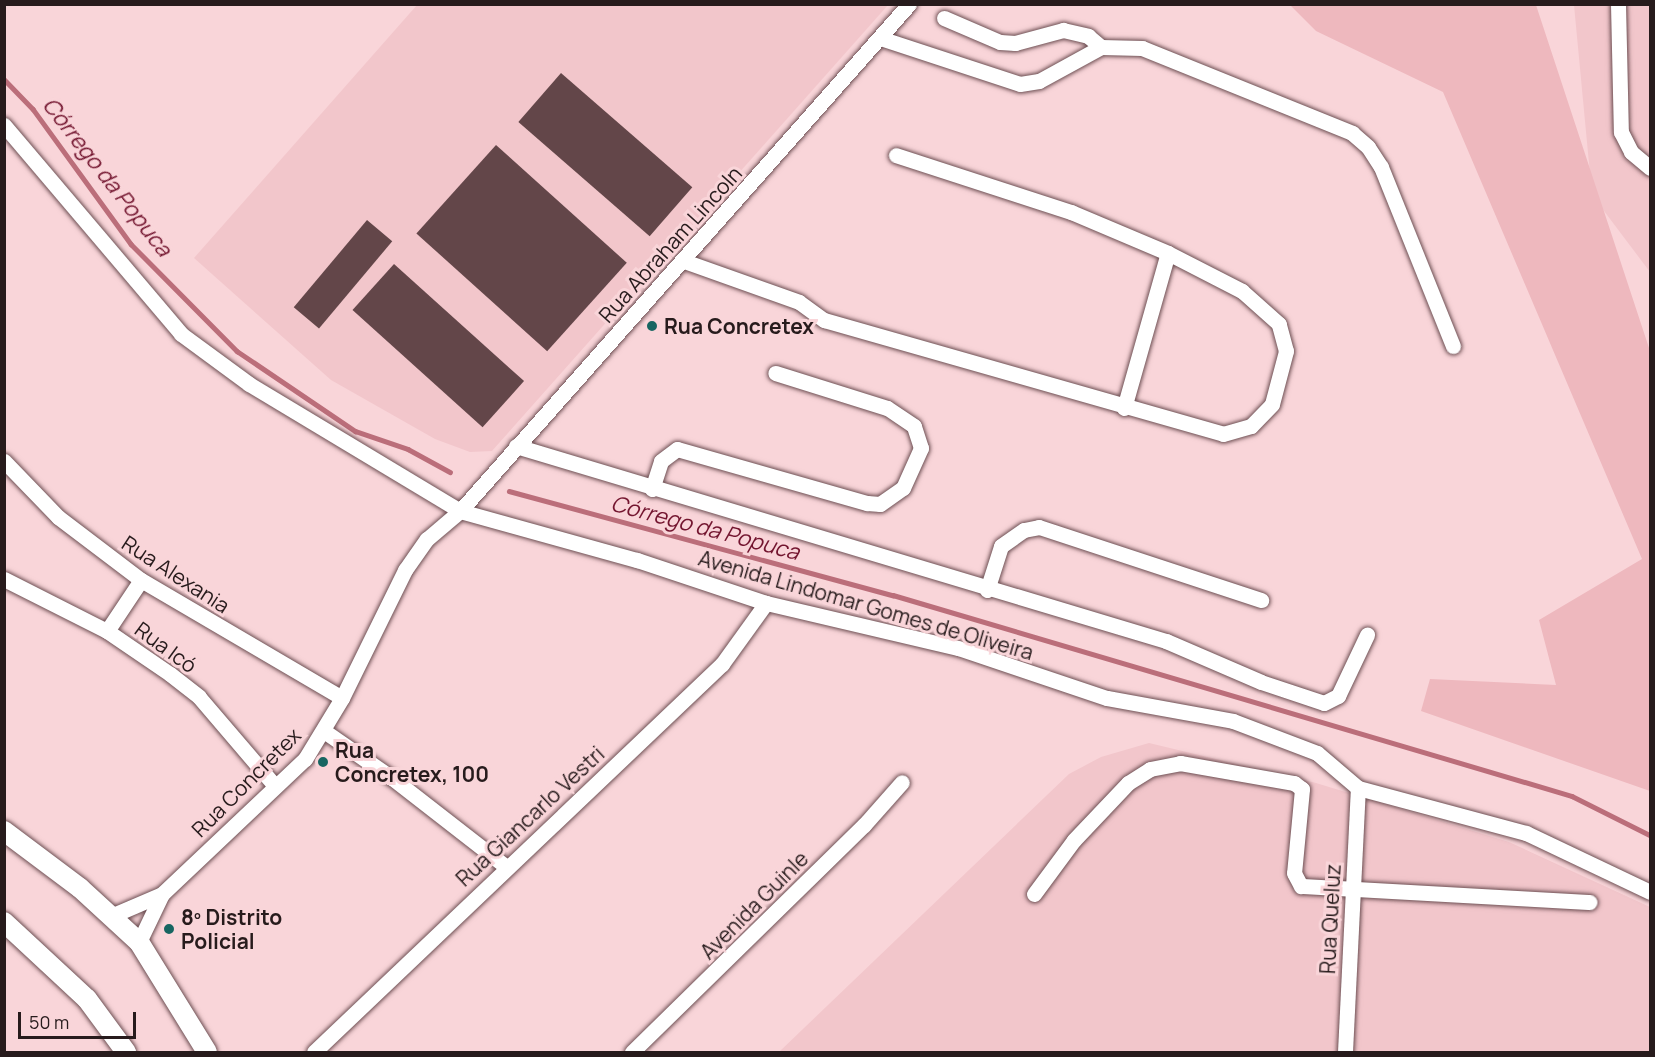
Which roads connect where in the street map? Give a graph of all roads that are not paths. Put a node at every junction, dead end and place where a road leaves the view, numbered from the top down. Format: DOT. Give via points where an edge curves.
graph roads {
  1 [pos="909,4"];
  2 [pos="1618,4"];
  3 [pos="944,18"];
  4 [pos="880,38"];
  5 [pos="1101,47"];
  6 [pos="4,125"];
  7 [pos="896,155"];
  8 [pos="1650,168"];
  9 [pos="1168,253"];
  10 [pos="684,261"];
  11 [pos="1453,346"];
  12 [pos="775,373"];
  13 [pos="1124,408"];
  14 [pos="516,446"];
  15 [pos="4,461"];
  16 [pos="652,489"];
  17 [pos="460,511"];
  18 [pos="4,579"];
  19 [pos="141,580"];
  20 [pos="987,590"];
  21 [pos="1261,600"];
  22 [pos="766,603"];
  23 [pos="107,631"];
  24 [pos="1367,635"];
  25 [pos="342,698"];
  26 [pos="324,731"];
  27 [pos="902,782"];
  28 [pos="275,786"];
  29 [pos="1358,788"];
  30 [pos="4,831"];
  31 [pos="505,866"];
  32 [pos="1353,889"];
  33 [pos="1650,892"];
  34 [pos="162,894"];
  35 [pos="1034,894"];
  36 [pos="1590,902"];
  37 [pos="111,916"];
  38 [pos="4,922"];
  39 [pos="139,942"];
  40 [pos="126,1053"];
  41 [pos="207,1053"];
  42 [pos="314,1053"];
  43 [pos="632,1053"];
  44 [pos="1345,1053"];
  1 -- 4 [label="street, Rua Abraham Lincoln"];
  2 -- 8 [label="street" via="1621,132 1631,152"];
  3 -- 5 [label="street" via="1000,42 1063,30 1088,36"];
  4 -- 5 [label="street" via="1020,84 1039,81 1080,55"];
  4 -- 10 [label="street, Rua Abraham Lincoln"];
  5 -- 11 [label="street" via="1142,48 1352,133 1368,147 1381,167"];
  6 -- 17 [label="street, Avenida Lindomar Gomes de Oliveira" via="181,334 249,384"];
  7 -- 9 [label="street" via="1071,212"];
  9 -- 13 [label="street"];
  9 -- 13 [label="street" via="1242,291 1279,324 1286,351 1272,404 1251,426 1223,434"];
  10 -- 13 [label="street" via="799,302 824,320"];
  10 -- 14 [label="street, Rua Abraham Lincoln"];
  12 -- 16 [label="street" via="887,408 909,421 920,436 921,448 903,488 880,504 867,503 677,449 661,461"];
  14 -- 16 [label="street"];
  14 -- 17 [label="street, Rua Abraham Lincoln"];
  15 -- 19 [label="street, Rua Alexania" via="58,517"];
  16 -- 20 [label="street"];
  17 -- 22 [label="street, Avenida Lindomar Gomes de Oliveira" via="637,560"];
  17 -- 25 [label="street, Rua Concretex" via="426,539 405,570"];
  18 -- 23 [label="street, Rua Icó"];
  19 -- 23 [label="street"];
  19 -- 25 [label="street, Rua Alexania"];
  20 -- 21 [label="street" via="1001,546 1024,530 1039,527"];
  20 -- 24 [label="street" via="1166,641 1261,682 1324,703 1338,696"];
  22 -- 29 [label="street, Avenida Lindomar Gomes de Oliveira" via="958,648 1107,698 1233,721 1317,753"];
  22 -- 31 [label="street, Rua Giancarlo Vestri" via="722,664"];
  23 -- 28 [label="street, Rua Icó" via="199,697"];
  25 -- 26 [label="street, Rua Concretex"];
  26 -- 28 [label="street, Rua Concretex" via="305,759"];
  26 -- 31 [label="street"];
  27 -- 43 [label="street, Avenida Guinle" via="855,834"];
  28 -- 34 [label="street, Rua Concretex"];
  29 -- 32 [label="street, Rua Queluz"];
  29 -- 33 [label="street, Avenida Lindomar Gomes de Oliveira" via="1526,833"];
  30 -- 37 [label="main road"];
  31 -- 42 [label="street, Rua Giancarlo Vestri"];
  32 -- 35 [label="street" via="1301,886 1297,881 1294,873 1302,789 1299,785 1180,763 1149,769 1128,783 1074,840"];
  32 -- 36 [label="street"];
  32 -- 44 [label="street, Rua Queluz"];
  34 -- 37 [label="street, Rua Concretex"];
  34 -- 39 [label="street, Rua Concretex"];
  37 -- 39 [label="main road"];
  38 -- 40 [label="main road" via="87,999"];
  39 -- 41 [label="main road"];
}
